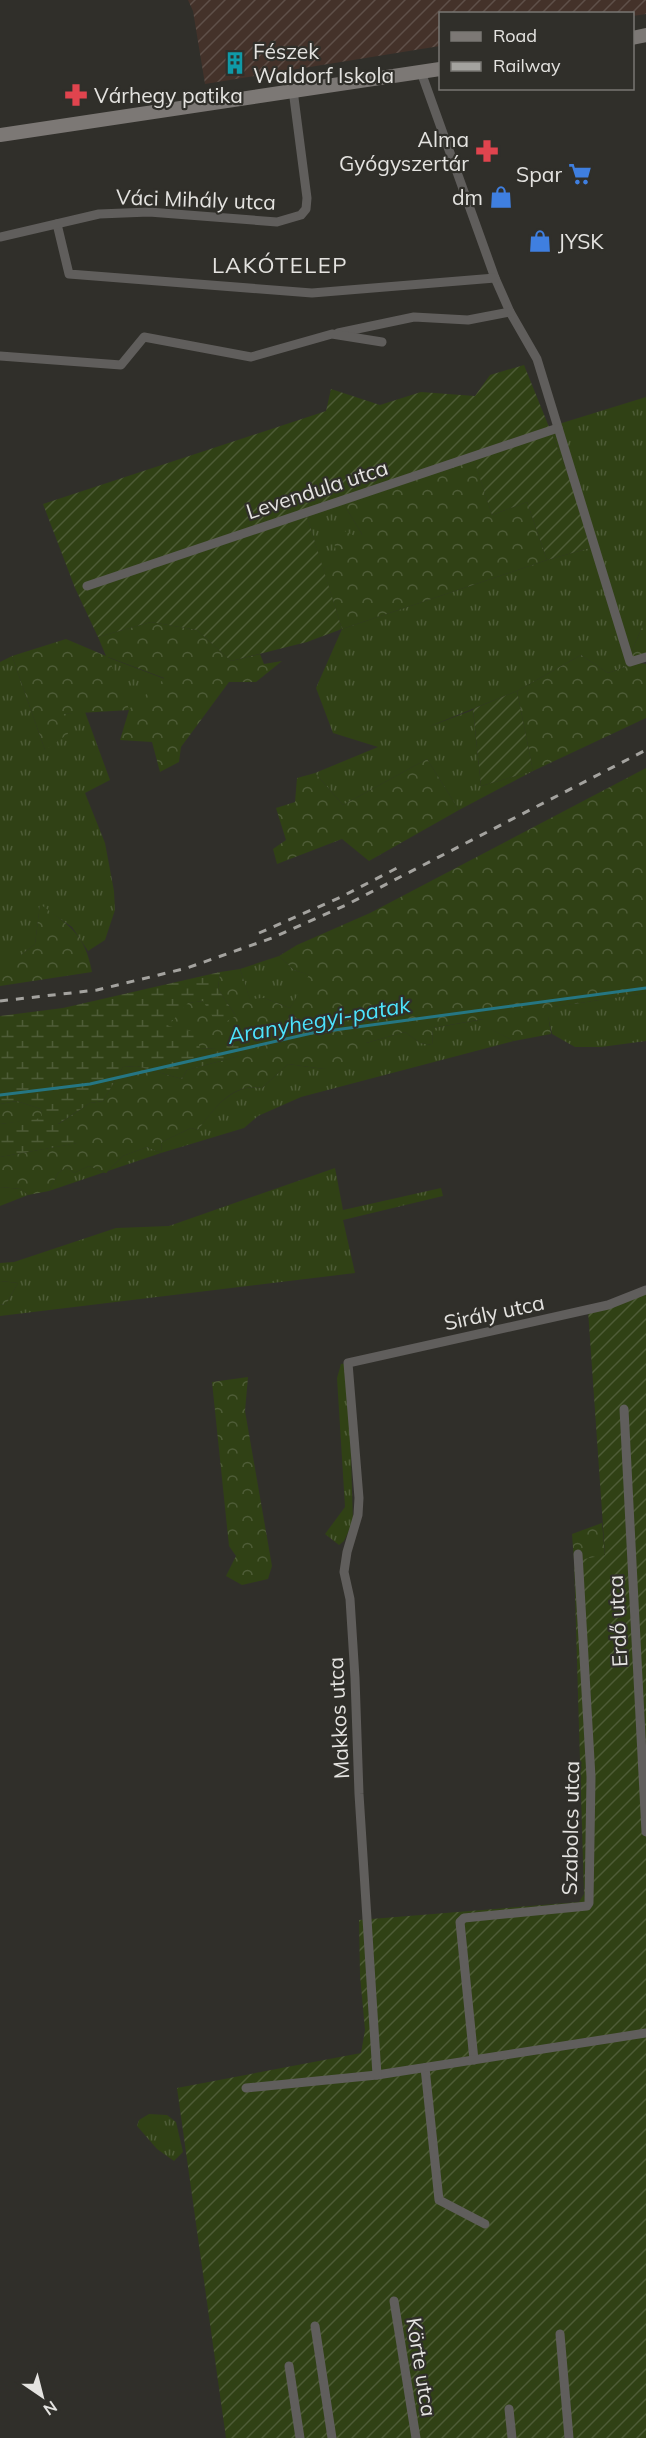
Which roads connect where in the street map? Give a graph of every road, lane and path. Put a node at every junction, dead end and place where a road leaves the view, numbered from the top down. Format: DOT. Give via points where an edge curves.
graph roads {
  1 [pos="439,69"];
  2 [pos="421,72"];
  3 [pos="293,90"];
  4 [pos="0,135"];
  5 [pos="57,224"];
  6 [pos="0,237"];
  7 [pos="495,278"];
  8 [pos="510,312"];
  9 [pos="332,334"];
  10 [pos="382,342"];
  11 [pos="0,356"];
  12 [pos="558,428"];
  13 [pos="87,586"];
  14 [pos="646,657"];
  15 [pos="646,1290"];
  16 [pos="348,1363"];
  17 [pos="624,1408"];
  18 [pos="578,1554"];
  19 [pos="646,1832"];
  20 [pos="646,2033"];
  21 [pos="474,2060"];
  22 [pos="425,2068"];
  23 [pos="377,2075"];
  24 [pos="246,2088"];
  25 [pos="485,2224"];
  26 [pos="394,2301"];
  27 [pos="315,2326"];
  28 [pos="561,2334"];
  29 [pos="289,2366"];
  30 [pos="509,2409"];
  31 [pos="300,2438"];
  32 [pos="332,2438"];
  33 [pos="416,2438"];
  34 [pos="512,2438"];
  35 [pos="569,2438"];
  1 -- 2 [label="main road"];
  2 -- 3 [label="main road"];
  2 -- 7 [label="street"];
  3 -- 4 [label="main road"];
  3 -- 5 [label="street, Váci Mihály utca" via="307,198 301,216 277,222 149,212 99,214"];
  5 -- 6 [label="street, Váci Mihály utca"];
  5 -- 7 [label="street" via="69,274 312,293"];
  7 -- 8 [label="street"];
  8 -- 9 [label="street" via="468,320 414,317"];
  8 -- 12 [label="street" via="537,359"];
  9 -- 10 [label="street"];
  9 -- 11 [label="street" via="251,357 144,337 121,365"];
  12 -- 13 [label="street, Levendula utca"];
  12 -- 14 [label="street" via="630,662"];
  15 -- 16 [label="street, Sirály utca" via="608,1305"];
  16 -- 23 [label="street, Makkos utca" via="359,1498 344,1572 350,1599"];
  17 -- 19 [label="street, Erdő utca"];
  18 -- 21 [label="street, Szabolcs utca" via="591,1777 589,1903 464,1918 460,1922"];
  20 -- 21 [label="street"];
  21 -- 22 [label="street"];
  22 -- 23 [label="street"];
  22 -- 25 [label="street" via="439,2200"];
  23 -- 24 [label="street"];
  26 -- 33 [label="street, Körte utca"];
  27 -- 32 [label="street"];
  28 -- 35 [label="street"];
  29 -- 31 [label="street"];
  30 -- 34 [label="street"];
}
